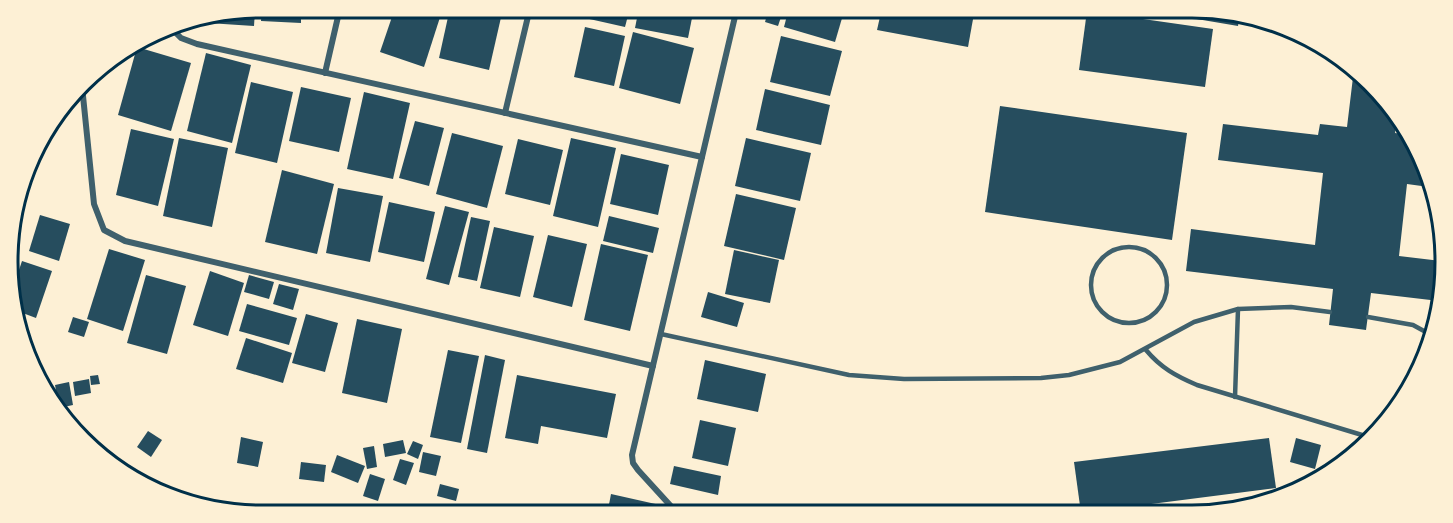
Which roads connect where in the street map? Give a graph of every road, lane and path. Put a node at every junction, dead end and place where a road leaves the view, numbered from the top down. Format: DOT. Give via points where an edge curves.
graph roads {
  1 [pos="338,18"];
  2 [pos="528,18"];
  3 [pos="735,18"];
  4 [pos="177,34"];
  5 [pos="325,73"];
  6 [pos="83,96"];
  7 [pos="505,113"];
  8 [pos="702,157"];
  9 [pos="1238,309"];
  10 [pos="1330,312"];
  11 [pos="1154,314"];
  12 [pos="1368,317"];
  13 [pos="1425,332"];
  14 [pos="661,334"];
  15 [pos="1146,350"];
  16 [pos="653,366"];
  17 [pos="1235,397"];
  18 [pos="1363,435"];
  19 [pos="671,505"];
  1 -- 5 [label="street"];
  2 -- 7 [label="street"];
  3 -- 8 [label="street"];
  4 -- 5 [label="street" via="197,44"];
  5 -- 7 [label="street"];
  6 -- 16 [label="street" via="94,204 104,230 115,236"];
  7 -- 8 [label="street"];
  8 -- 14 [label="street"];
  9 -- 10 [label="lane" via="1291,307"];
  9 -- 15 [label="lane" via="1194,322"];
  9 -- 17 [label="lane"];
  11 -- 11 [label="lane" via="1166,292 1166,279 1158,263 1144,250 1120,248 1108,253 1092,279 1098,309 1119,323 1139,322"];
  12 -- 13 [label="lane" via="1413,325"];
  14 -- 15 [label="lane" via="849,375 904,379 1060,376 1097,369"];
  14 -- 16 [label="street"];
  15 -- 17 [label="lane" via="1174,375"];
  16 -- 19 [label="street" via="633,463"];
  17 -- 18 [label="lane"];
}
